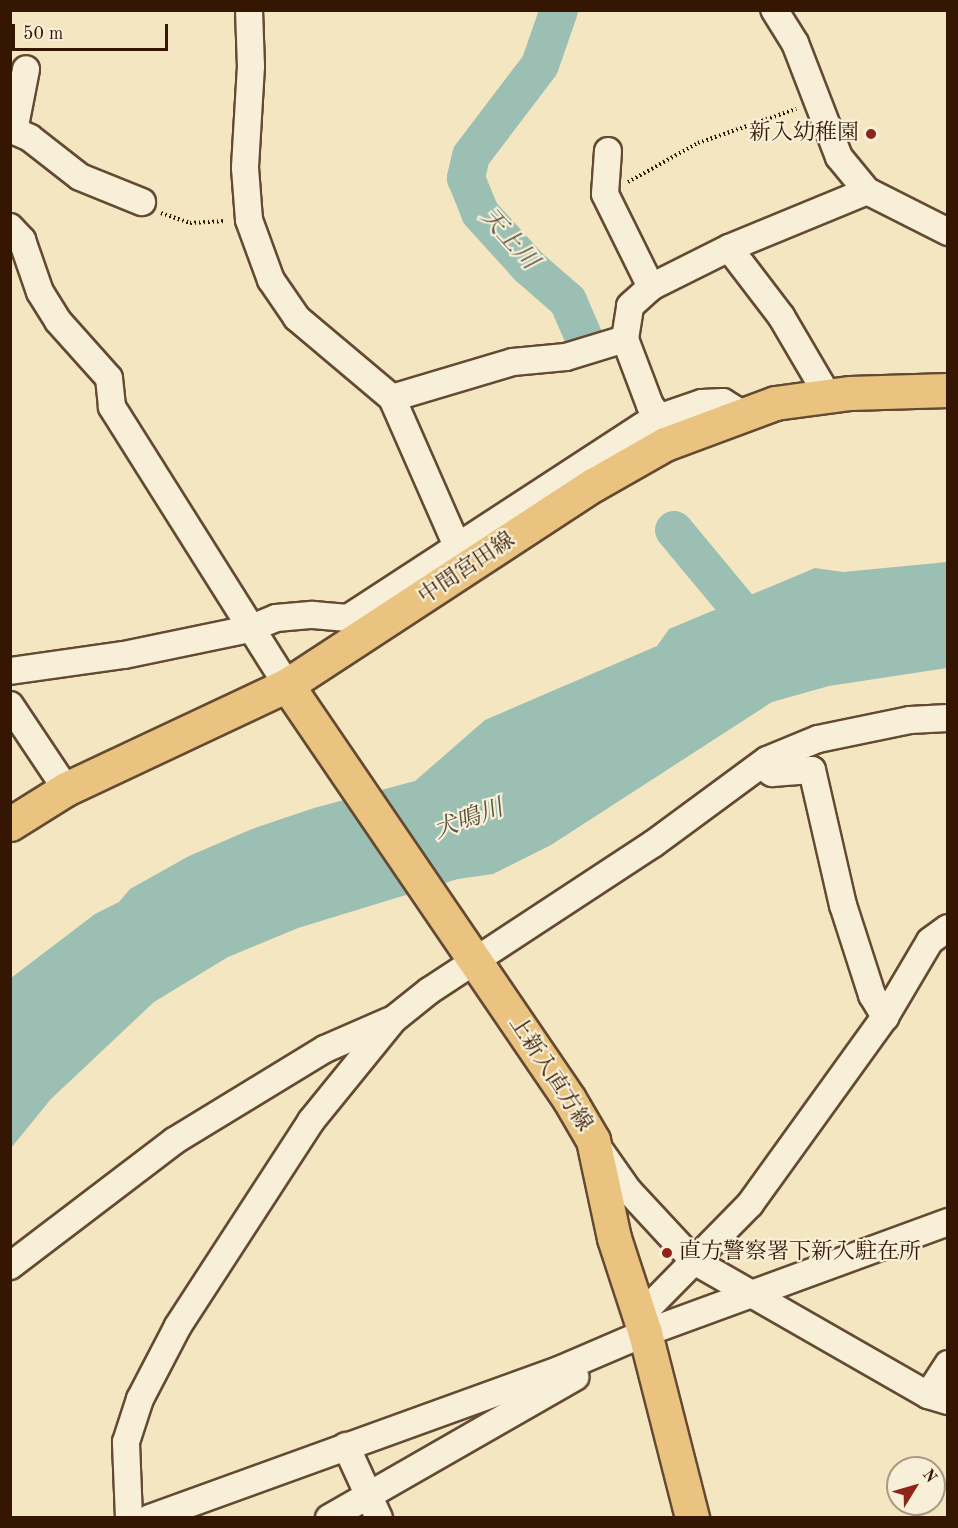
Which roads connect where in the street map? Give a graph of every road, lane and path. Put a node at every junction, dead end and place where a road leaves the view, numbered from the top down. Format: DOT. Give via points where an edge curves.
graph roads {
  1 [pos="249,10"];
  2 [pos="774,10"];
  3 [pos="26,69"];
  4 [pos="819,99"];
  5 [pos="12,130"];
  6 [pos="608,151"];
  7 [pos="867,191"];
  8 [pos="605,194"];
  9 [pos="142,202"];
  10 [pos="249,219"];
  11 [pos="10,227"];
  12 [pos="948,232"];
  13 [pos="729,248"];
  14 [pos="651,286"];
  15 [pos="625,339"];
  16 [pos="948,390"];
  17 [pos="828,396"];
  18 [pos="392,398"];
  19 [pos="744,415"];
  20 [pos="659,417"];
  21 [pos="458,546"];
  22 [pos="249,629"];
  23 [pos="10,671"];
  24 [pos="287,686"];
  25 [pos="10,705"];
  26 [pos="948,718"];
  27 [pos="761,765"];
  28 [pos="66,789"];
  29 [pos="10,824"];
  30 [pos="948,928"];
  31 [pos="473,957"];
  32 [pos="885,1017"];
  33 [pos="394,1019"];
  34 [pos="593,1140"];
  35 [pos="948,1222"];
  36 [pos="694,1261"];
  37 [pos="10,1266"];
  38 [pos="748,1295"];
  39 [pos="643,1324"];
  40 [pos="592,1356"];
  41 [pos="948,1364"];
  42 [pos="938,1398"];
  43 [pos="346,1446"];
  44 [pos="366,1494"];
  45 [pos="129,1518"];
  46 [pos="150,1518"];
  47 [pos="329,1518"];
  48 [pos="379,1518"];
  49 [pos="692,1518"];
  1 -- 10 [label="street" via="251,66 245,168"];
  2 -- 4 [label="street" via="795,43"];
  3 -- 5 [label="street"];
  4 -- 7 [label="street" via="839,157"];
  4 -- 8 [label="path" via="699,143"];
  5 -- 9 [label="street" via="30,138 80,177"];
  6 -- 8 [label="street"];
  7 -- 12 [label="street"];
  7 -- 13 [label="street"];
  8 -- 14 [label="street"];
  9 -- 10 [label="path" via="169,218 190,223"];
  10 -- 18 [label="street" via="271,280 297,318"];
  11 -- 22 [label="street" via="22,240 40,292 58,321 109,378 112,407"];
  13 -- 14 [label="street"];
  13 -- 17 [label="street" via="782,316"];
  14 -- 15 [label="street" via="630,306"];
  15 -- 18 [label="street" via="566,357 513,362"];
  15 -- 20 [label="street" via="650,405"];
  16 -- 17 [label="main road, 中間宮田線"];
  17 -- 19 [label="main road, 中間宮田線" via="775,404"];
  18 -- 21 [label="street"];
  19 -- 20 [label="street" via="723,402 702,403"];
  19 -- 24 [label="main road, 中間宮田線" via="665,444 594,485"];
  20 -- 21 [label="street" via="605,448"];
  21 -- 22 [label="street" via="348,618 276,618"];
  22 -- 23 [label="street" via="124,655"];
  22 -- 24 [label="street"];
  24 -- 28 [label="main road, 中間宮田線"];
  24 -- 31 [label="main road, 上新入直方線"];
  25 -- 28 [label="street"];
  26 -- 27 [label="street" via="910,720 818,739"];
  27 -- 31 [label="street" via="653,844"];
  27 -- 32 [label="street" via="772,773 812,770 843,905 872,995"];
  28 -- 29 [label="main road, 中間宮田線"];
  30 -- 32 [label="street" via="930,941"];
  31 -- 33 [label="street"];
  31 -- 34 [label="main road, 上新入直方線"];
  32 -- 36 [label="street" via="750,1204"];
  33 -- 37 [label="street" via="325,1049 174,1141"];
  33 -- 45 [label="street" via="311,1121 172,1337 140,1399 126,1442"];
  34 -- 36 [label="street" via="628,1190"];
  34 -- 39 [label="main road, 上新入直方線" via="615,1238"];
  35 -- 38 [label="street"];
  36 -- 38 [label="street"];
  36 -- 39 [label="street"];
  38 -- 39 [label="street"];
  38 -- 42 [label="street"];
  39 -- 40 [label="street"];
  39 -- 49 [label="main road, 上新入直方線"];
  40 -- 43 [label="street"];
  40 -- 44 [label="street" via="580,1374"];
  41 -- 42 [label="street"];
  43 -- 44 [label="street"];
  43 -- 46 [label="street"];
  44 -- 47 [label="street"];
  44 -- 48 [label="street"];
}
